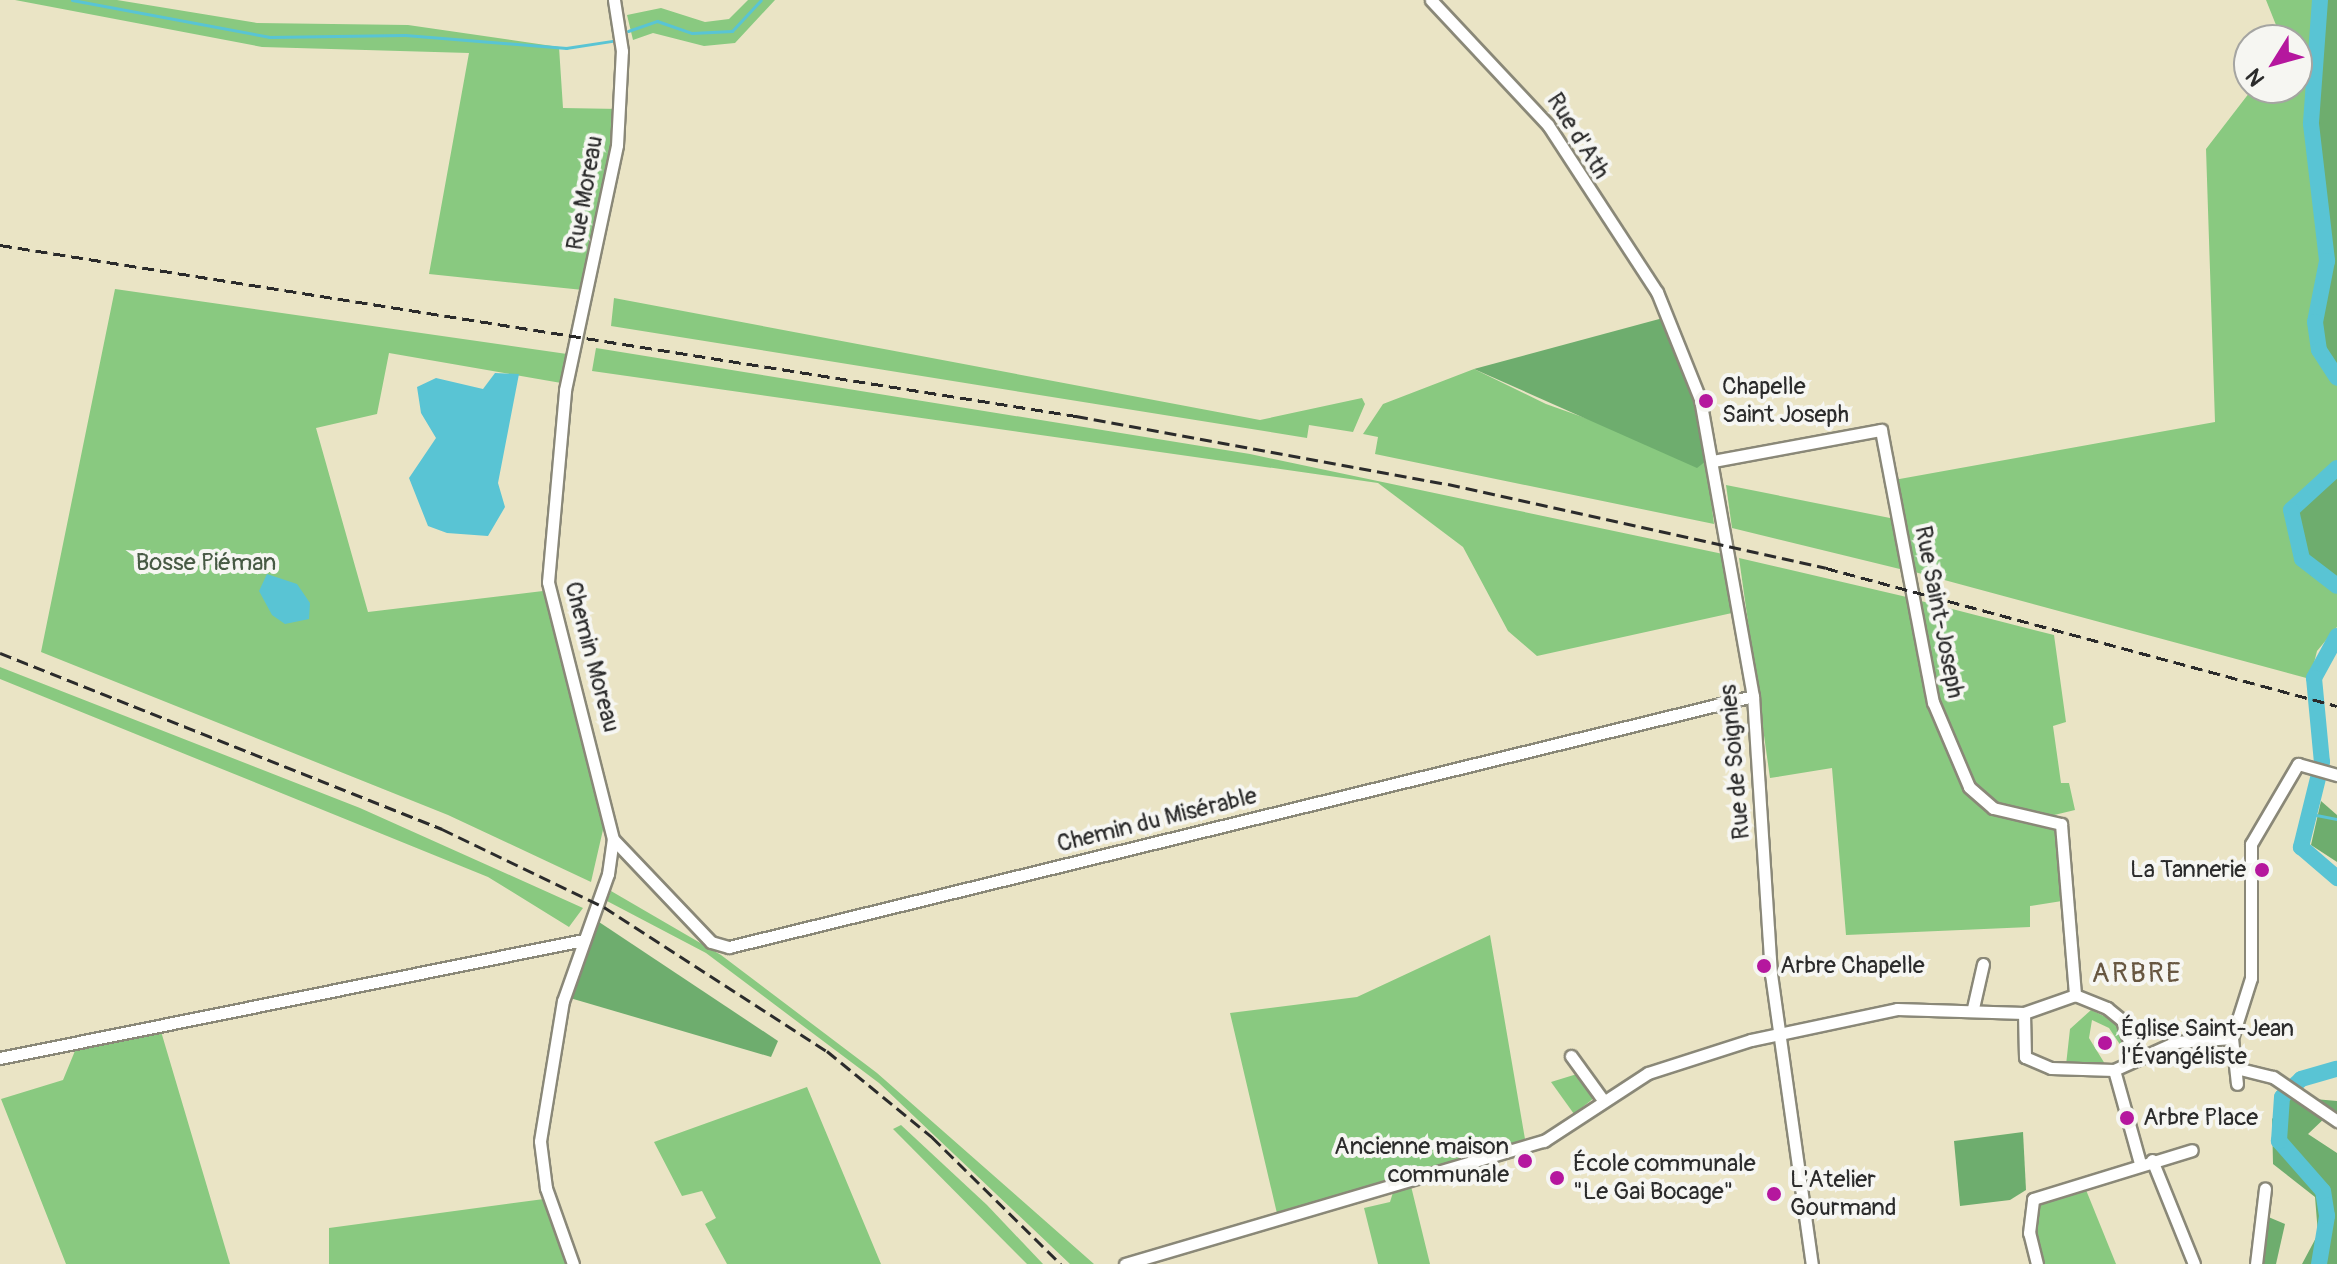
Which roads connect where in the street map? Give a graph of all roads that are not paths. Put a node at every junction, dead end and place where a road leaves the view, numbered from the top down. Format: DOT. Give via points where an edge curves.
graph roads {
  1 [pos="614,0"];
  2 [pos="1431,0"];
  3 [pos="1645,269"];
  4 [pos="565,390"];
  5 [pos="1713,461"];
  6 [pos="1753,696"];
  7 [pos="2335,775"];
  8 [pos="613,839"];
  9 [pos="583,940"];
  10 [pos="1983,964"];
  11 [pos="2075,995"];
  12 [pos="1973,1008"];
  13 [pos="2024,1013"];
  14 [pos="1777,1034"];
  15 [pos="2232,1038"];
  16 [pos="1571,1056"];
  17 [pos="0,1058"];
  18 [pos="2134,1058"];
  19 [pos="2236,1068"];
  20 [pos="2114,1070"];
  21 [pos="2237,1084"];
  22 [pos="1603,1100"];
  23 [pos="2337,1121"];
  24 [pos="2192,1150"];
  25 [pos="2146,1162"];
  26 [pos="2265,1189"];
  27 [pos="573,1264"];
  28 [pos="1125,1264"];
  29 [pos="1812,1264"];
  30 [pos="2037,1264"];
  31 [pos="2194,1264"];
  32 [pos="2256,1264"];
  1 -- 4 [label="street, Rue Moreau" via="622,51 617,145"];
  2 -- 3 [label="street, Rue d'Ath" via="1534,104"];
  3 -- 5 [label="street, Rue de Soignies" via="1683,350"];
  4 -- 8 [label="street, Chemin Moreau" via="548,582"];
  5 -- 6 [label="street, Rue de Soignies"];
  5 -- 11 [label="street, Rue Saint-Joseph" via="1881,430 1933,702 1978,799 2061,824"];
  6 -- 8 [label="street, Chemin du Misérable" via="729,947 711,942"];
  6 -- 14 [label="street, Rue de Soignies"];
  7 -- 15 [label="street" via="2303,765 2251,844 2251,978"];
  8 -- 9 [label="street"];
  9 -- 17 [label="street"];
  9 -- 27 [label="street" via="563,1001 540,1141 546,1188"];
  10 -- 12 [label="street"];
  11 -- 13 [label="street"];
  11 -- 18 [label="street" via="2119,1015"];
  12 -- 13 [label="street"];
  12 -- 14 [label="street" via="1873,1012"];
  13 -- 20 [label="street" via="2030,1063"];
  14 -- 22 [label="street" via="1659,1068"];
  14 -- 29 [label="street, Rue de Soignies"];
  15 -- 18 [label="street" via="2176,1042"];
  15 -- 19 [label="street"];
  16 -- 22 [label="street"];
  18 -- 20 [label="street"];
  19 -- 21 [label="street"];
  19 -- 23 [label="street" via="2282,1082"];
  20 -- 25 [label="street"];
  22 -- 28 [label="street" via="1529,1146"];
  24 -- 25 [label="street"];
  25 -- 30 [label="street" via="2033,1199 2028,1227"];
  25 -- 31 [label="street"];
  26 -- 32 [label="street"];
}
